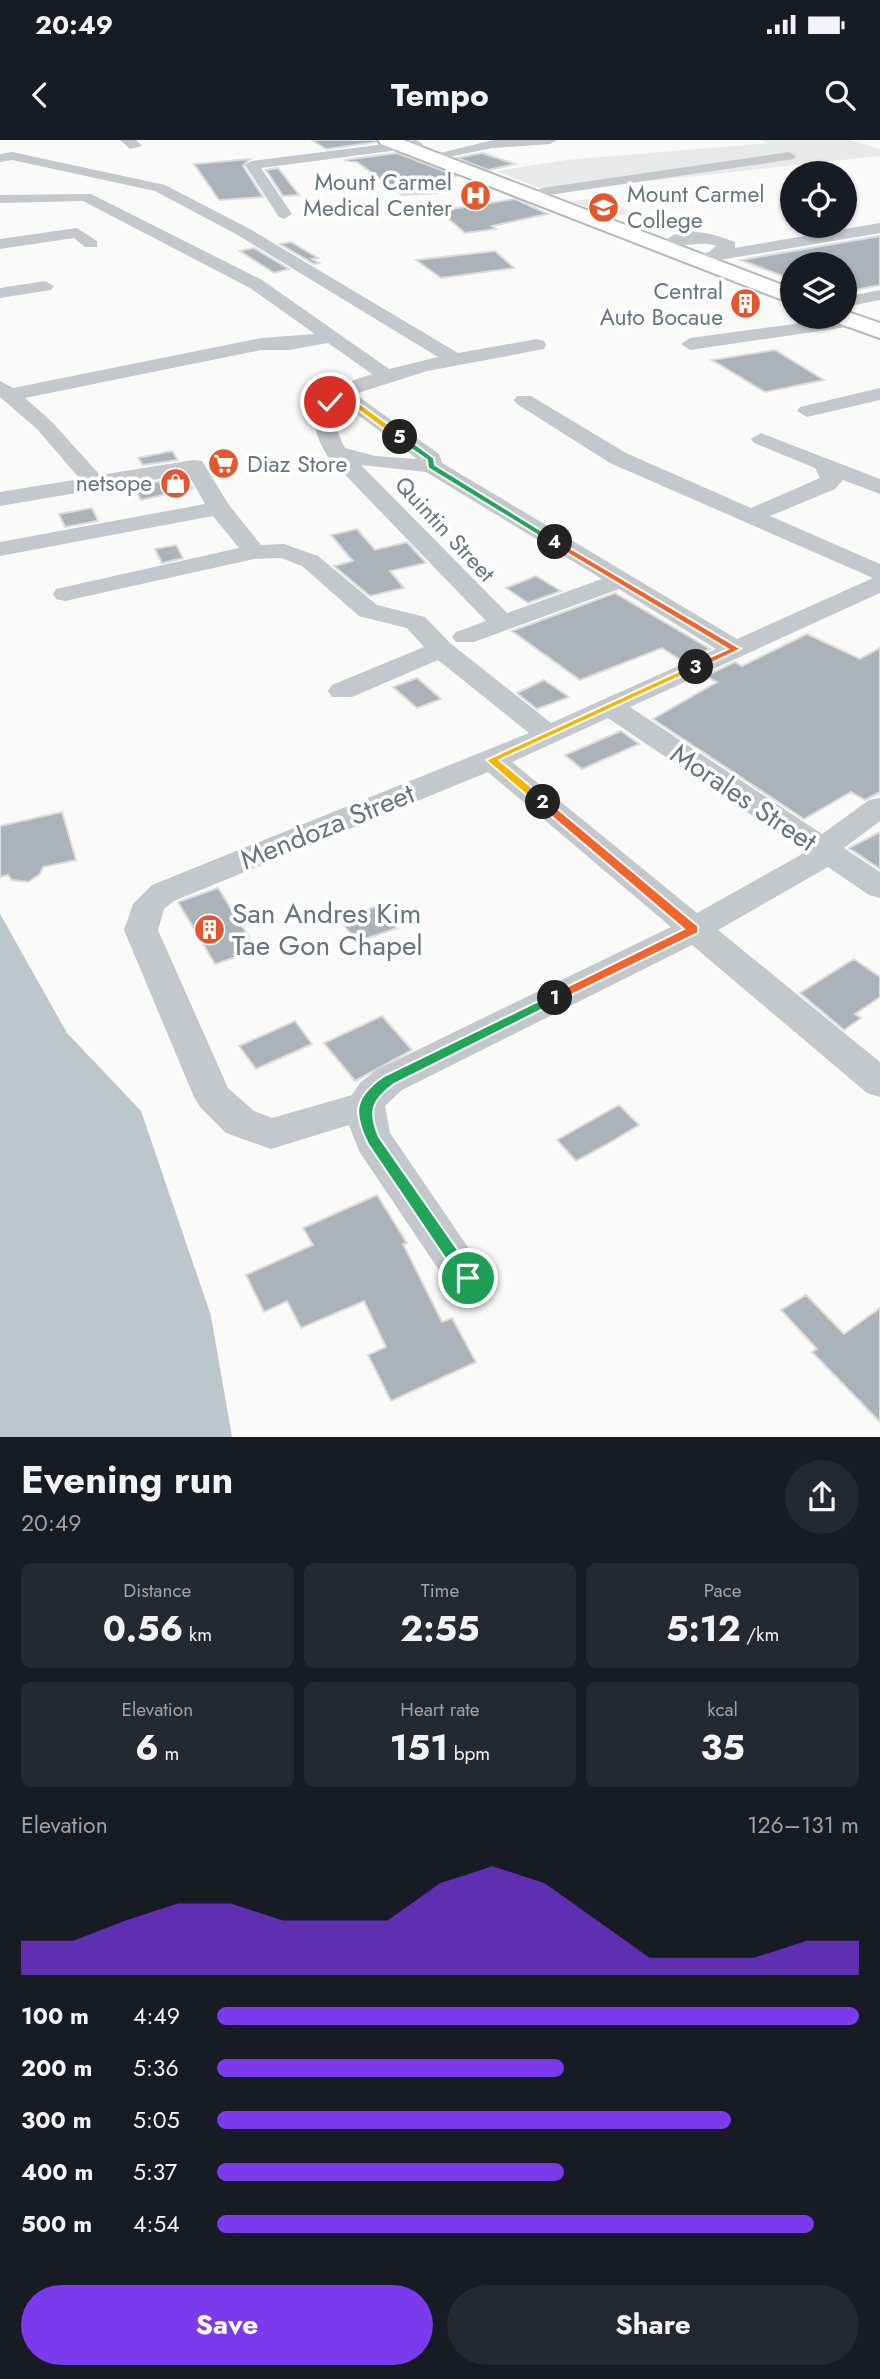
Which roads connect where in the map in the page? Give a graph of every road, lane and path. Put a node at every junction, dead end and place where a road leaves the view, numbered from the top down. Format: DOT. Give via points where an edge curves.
graph roads {
  1 [pos="550,140"];
  2 [pos="403,143"];
  3 [pos="443,154"];
  4 [pos="789,156"];
  5 [pos="0,158"];
  6 [pos="3,191"];
  7 [pos="542,192"];
  8 [pos="284,214"];
  9 [pos="242,231"];
  10 [pos="880,231"];
  11 [pos="0,244"];
  12 [pos="91,244"];
  13 [pos="181,245"];
  14 [pos="710,259"];
  15 [pos="780,282"];
  16 [pos="45,286"];
  17 [pos="780,291"];
  18 [pos="0,293"];
  19 [pos="880,295"];
  20 [pos="857,307"];
  21 [pos="857,314"];
  22 [pos="857,318"];
  23 [pos="880,320"];
  24 [pos="780,326"];
  25 [pos="880,331"];
  26 [pos="329,337"];
  27 [pos="690,344"];
  28 [pos="537,345"];
  29 [pos="457,361"];
  30 [pos="386,375"];
  31 [pos="5,391"];
  32 [pos="341,393"];
  33 [pos="880,394"];
  34 [pos="524,400"];
  35 [pos="807,411"];
  36 [pos="761,439"];
  37 [pos="337,453"];
  38 [pos="823,464"];
  39 [pos="431,466"];
  40 [pos="95,483"];
  41 [pos="880,487"];
  42 [pos="0,499"];
  43 [pos="219,509"];
  44 [pos="751,516"];
  45 [pos="0,549"];
  46 [pos="254,552"];
  47 [pos="880,573"];
  48 [pos="619,581"];
  49 [pos="880,583"];
  50 [pos="65,594"];
  51 [pos="501,622"];
  52 [pos="453,643"];
  53 [pos="736,649"];
  54 [pos="342,691"];
  55 [pos="608,705"];
  56 [pos="547,733"];
  57 [pos="492,760"];
  58 [pos="880,807"];
  59 [pos="824,851"];
  60 [pos="880,887"];
  61 [pos="693,930"];
  62 [pos="880,1083"];
  63 [pos="364,1106"];
  64 [pos="468,1278"];
  1 -- 3 [label="street"];
  2 -- 3 [label="highway"];
  2 -- 8 [label="street" via="273,156 252,165"];
  2 -- 14 [label="highway"];
  3 -- 7 [label="highway"];
  4 -- 7 [label="street"];
  5 -- 9 [label="street" via="12,156 160,188"];
  6 -- 13 [label="street" via="86,197"];
  7 -- 14 [label="highway"];
  9 -- 13 [label="street"];
  9 -- 29 [label="street"];
  10 -- 14 [label="street"];
  10 -- 14 [label="street" via="773,237"];
  11 -- 12 [label="street" via="77,233"];
  13 -- 26 [label="street" via="256,284"];
  14 -- 15 [label="highway"];
  14 -- 17 [label="highway"];
  16 -- 18 [label="street"];
  19 -- 20 [label="street"];
  21 -- 23 [label="highway"];
  22 -- 25 [label="highway"];
  24 -- 27 [label="street"];
  26 -- 30 [label="street"];
  26 -- 31 [label="street" via="261,344"];
  28 -- 29 [label="street"];
  29 -- 30 [label="street"];
  30 -- 32 [label="street"];
  31 -- 40 [label="street" via="44,425"];
  32 -- 37 [label="street, Quintin Street" via="325,413 330,442"];
  32 -- 39 [label="street" via="431,459"];
  33 -- 35 [label="street"];
  34 -- 44 [label="street" via="618,458"];
  36 -- 38 [label="street"];
  37 -- 39 [label="street"];
  37 -- 51 [label="street, Quintin Street"];
  38 -- 41 [label="street"];
  38 -- 44 [label="street" via="832,479 827,484"];
  39 -- 48 [label="street"];
  40 -- 42 [label="street"];
  40 -- 43 [label="street" via="194,466"];
  43 -- 45 [label="street"];
  43 -- 46 [label="street"];
  44 -- 47 [label="street"];
  46 -- 50 [label="street"];
  46 -- 52 [label="street" via="284,551 310,561 368,611 416,622"];
  48 -- 51 [label="street"];
  48 -- 53 [label="street"];
  49 -- 53 [label="street, Mendoza Street"];
  51 -- 52 [label="street"];
  52 -- 54 [label="street"];
  52 -- 56 [label="street"];
  53 -- 55 [label="street, Mendoza Street"];
  55 -- 56 [label="street, Mendoza Street"];
  55 -- 59 [label="street, Morales Street"];
  56 -- 57 [label="street, Mendoza Street"];
  57 -- 61 [label="street"];
  57 -- 63 [label="street, Mendoza Street" via="163,893 149,904 141,930 213,1097 240,1122 271,1134"];
  58 -- 59 [label="street"];
  59 -- 60 [label="street, Morales Street"];
  59 -- 61 [label="street"];
  61 -- 62 [label="street"];
  61 -- 63 [label="street" via="389,1080 373,1091"];
  63 -- 64 [label="street" via="373,1140"];
}
